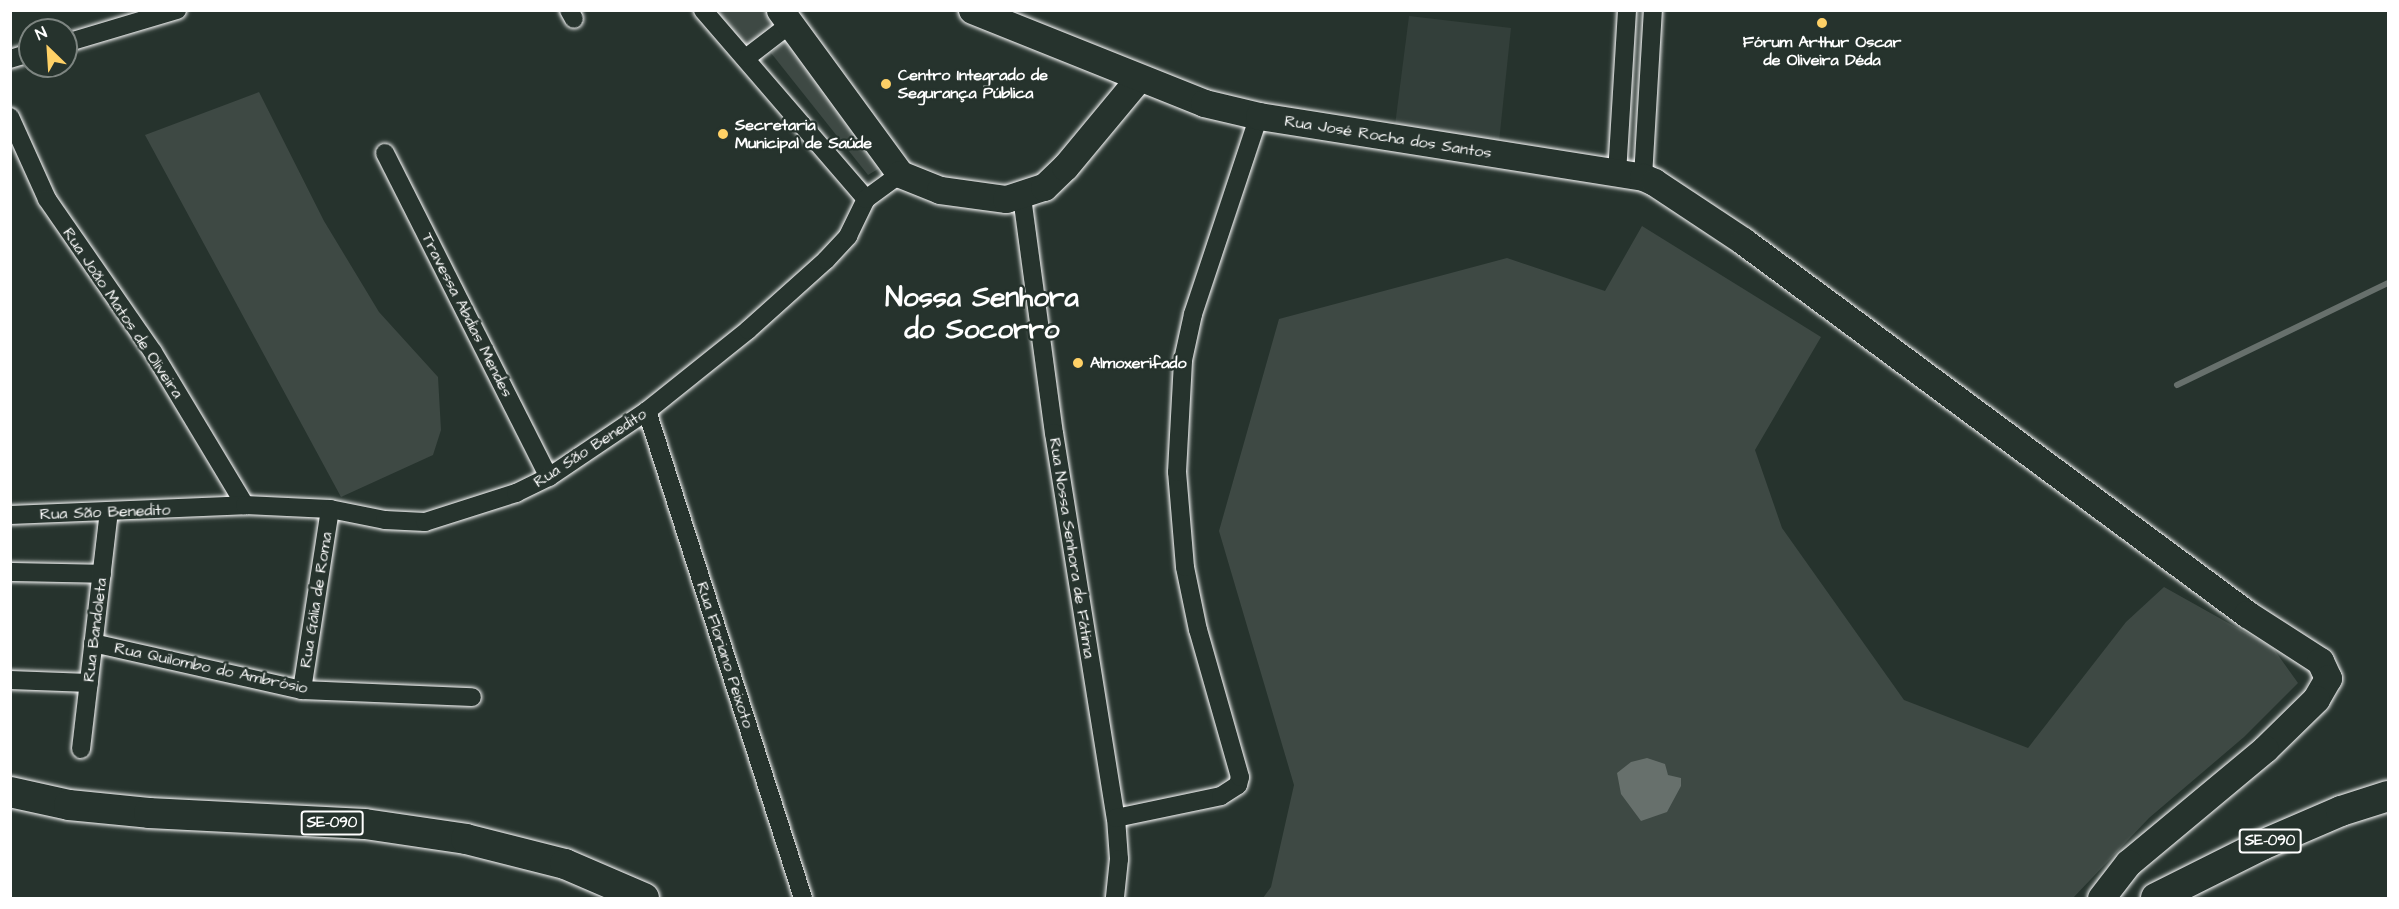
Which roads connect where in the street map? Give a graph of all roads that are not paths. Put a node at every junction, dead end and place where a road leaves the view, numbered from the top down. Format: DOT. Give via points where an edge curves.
graph roads {
  1 [pos="177,10"];
  2 [pos="703,10"];
  3 [pos="972,10"];
  4 [pos="1627,10"];
  5 [pos="1653,10"];
  6 [pos="784,17"];
  7 [pos="78,39"];
  8 [pos="746,57"];
  9 [pos="1138,79"];
  10 [pos="1259,116"];
  11 [pos="10,117"];
  12 [pos="385,153"];
  13 [pos="900,174"];
  14 [pos="1630,176"];
  15 [pos="1022,197"];
  16 [pos="866,199"];
  17 [pos="647,411"];
  18 [pos="549,477"];
  19 [pos="245,505"];
  20 [pos="330,509"];
  21 [pos="110,512"];
  22 [pos="10,516"];
  23 [pos="10,572"];
  24 [pos="102,574"];
  25 [pos="93,643"];
  26 [pos="10,680"];
  27 [pos="89,683"];
  28 [pos="302,690"];
  29 [pos="472,697"];
  30 [pos="81,749"];
  31 [pos="10,792"];
  32 [pos="2388,796"];
  33 [pos="1116,818"];
  34 [pos="644,898"];
  35 [pos="803,898"];
  36 [pos="1115,898"];
  37 [pos="2101,898"];
  38 [pos="2156,898"];
  1 -- 7 [label="street"];
  2 -- 8 [label="street"];
  3 -- 9 [label="street, Rua José Rocha dos Santos"];
  4 -- 14 [label="street"];
  5 -- 14 [label="street"];
  6 -- 8 [label="street"];
  6 -- 13 [label="street"];
  8 -- 16 [label="street"];
  9 -- 10 [label="street, Rua José Rocha dos Santos" via="1204,103"];
  9 -- 15 [label="street" via="1065,167 1044,187"];
  10 -- 14 [label="street, Rua José Rocha dos Santos"];
  10 -- 33 [label="street" via="1193,314 1183,360 1177,472 1185,567 1198,630 1240,777 1238,785 1221,796"];
  11 -- 19 [label="street, Rua João Matos de Oliveira" via="47,199 153,352"];
  12 -- 18 [label="street, Travessa Abdias Mendes"];
  13 -- 15 [label="street" via="940,190 991,199"];
  13 -- 16 [label="street, Rua São Benedito"];
  14 -- 37 [label="street" via="1743,241 2326,668 2326,686 2316,699 2265,749 2128,863"];
  15 -- 33 [label="street, Rua Nossa Senhora de Fátima" via="1054,433"];
  16 -- 17 [label="street, Rua São Benedito" via="848,236 826,261"];
  17 -- 18 [label="street, Rua São Benedito"];
  17 -- 35 [label="street, Rua Floriano Peixoto"];
  18 -- 20 [label="street, Rua São Benedito" via="482,506 425,522 385,520"];
  19 -- 20 [label="street, Rua São Benedito"];
  19 -- 21 [label="street, Rua São Benedito"];
  20 -- 28 [label="street, Rua Gália de Roma"];
  21 -- 22 [label="street, Rua São Benedito"];
  21 -- 24 [label="street, Rua Bandoleta"];
  23 -- 24 [label="street"];
  24 -- 25 [label="street, Rua Bandoleta"];
  25 -- 27 [label="street, Rua Bandoleta"];
  25 -- 28 [label="street, Rua Quilombo do Ambrósio"];
  26 -- 27 [label="street"];
  27 -- 30 [label="street, Rua Bandoleta"];
  28 -- 29 [label="street, Rua Quilombo do Ambrósio"];
  31 -- 34 [label="main road, SE-090" via="69,805 365,824 466,839 566,864"];
  32 -- 38 [label="main road, SE-090" via="2341,811 2262,845"];
  33 -- 36 [label="street, Rua Nossa Senhora de Fátima" via="1119,859"];
}
